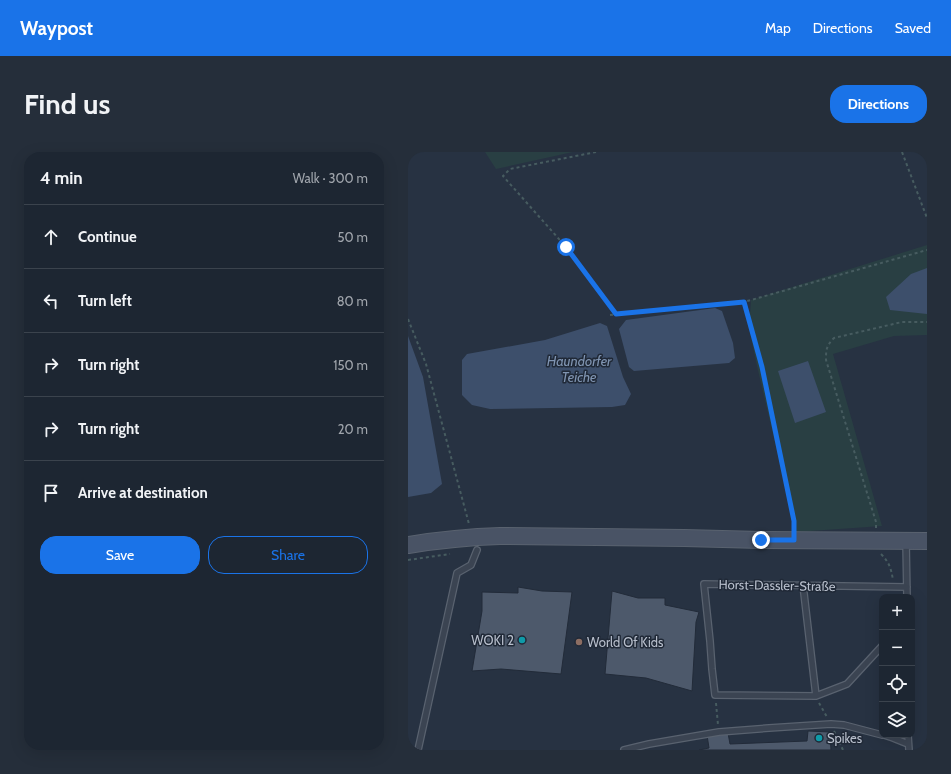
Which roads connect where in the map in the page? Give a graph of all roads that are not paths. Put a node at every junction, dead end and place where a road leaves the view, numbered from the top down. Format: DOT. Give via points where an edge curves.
graph roads {
  1 [pos="906,541"];
  2 [pos="927,541"];
  3 [pos="475,544"];
  4 [pos="408,545"];
  5 [pos="803,585"];
  6 [pos="907,586"];
  7 [pos="907,594"];
  8 [pos="879,649"];
  9 [pos="816,696"];
  10 [pos="879,734"];
  11 [pos="893,738"];
  12 [pos="908,747"];
  13 [pos="418,750"];
  14 [pos="624,750"];
  1 -- 2 [label="street"];
  1 -- 3 [label="street" via="877,546 794,540 500,536"];
  1 -- 6 [label="lane"];
  3 -- 4 [label="street" via="435,541"];
  3 -- 13 [label="lane" via="471,565 456,573"];
  5 -- 6 [label="lane, Horst-Dassler-Straße"];
  5 -- 9 [label="lane"];
  5 -- 9 [label="lane, Horst-Dassler-Straße" via="704,584 715,694"];
  6 -- 7 [label="lane"];
  8 -- 9 [label="lane" via="847,684"];
  10 -- 14 [label="lane" via="831,724 719,732"];
  11 -- 12 [label="lane"];
}
